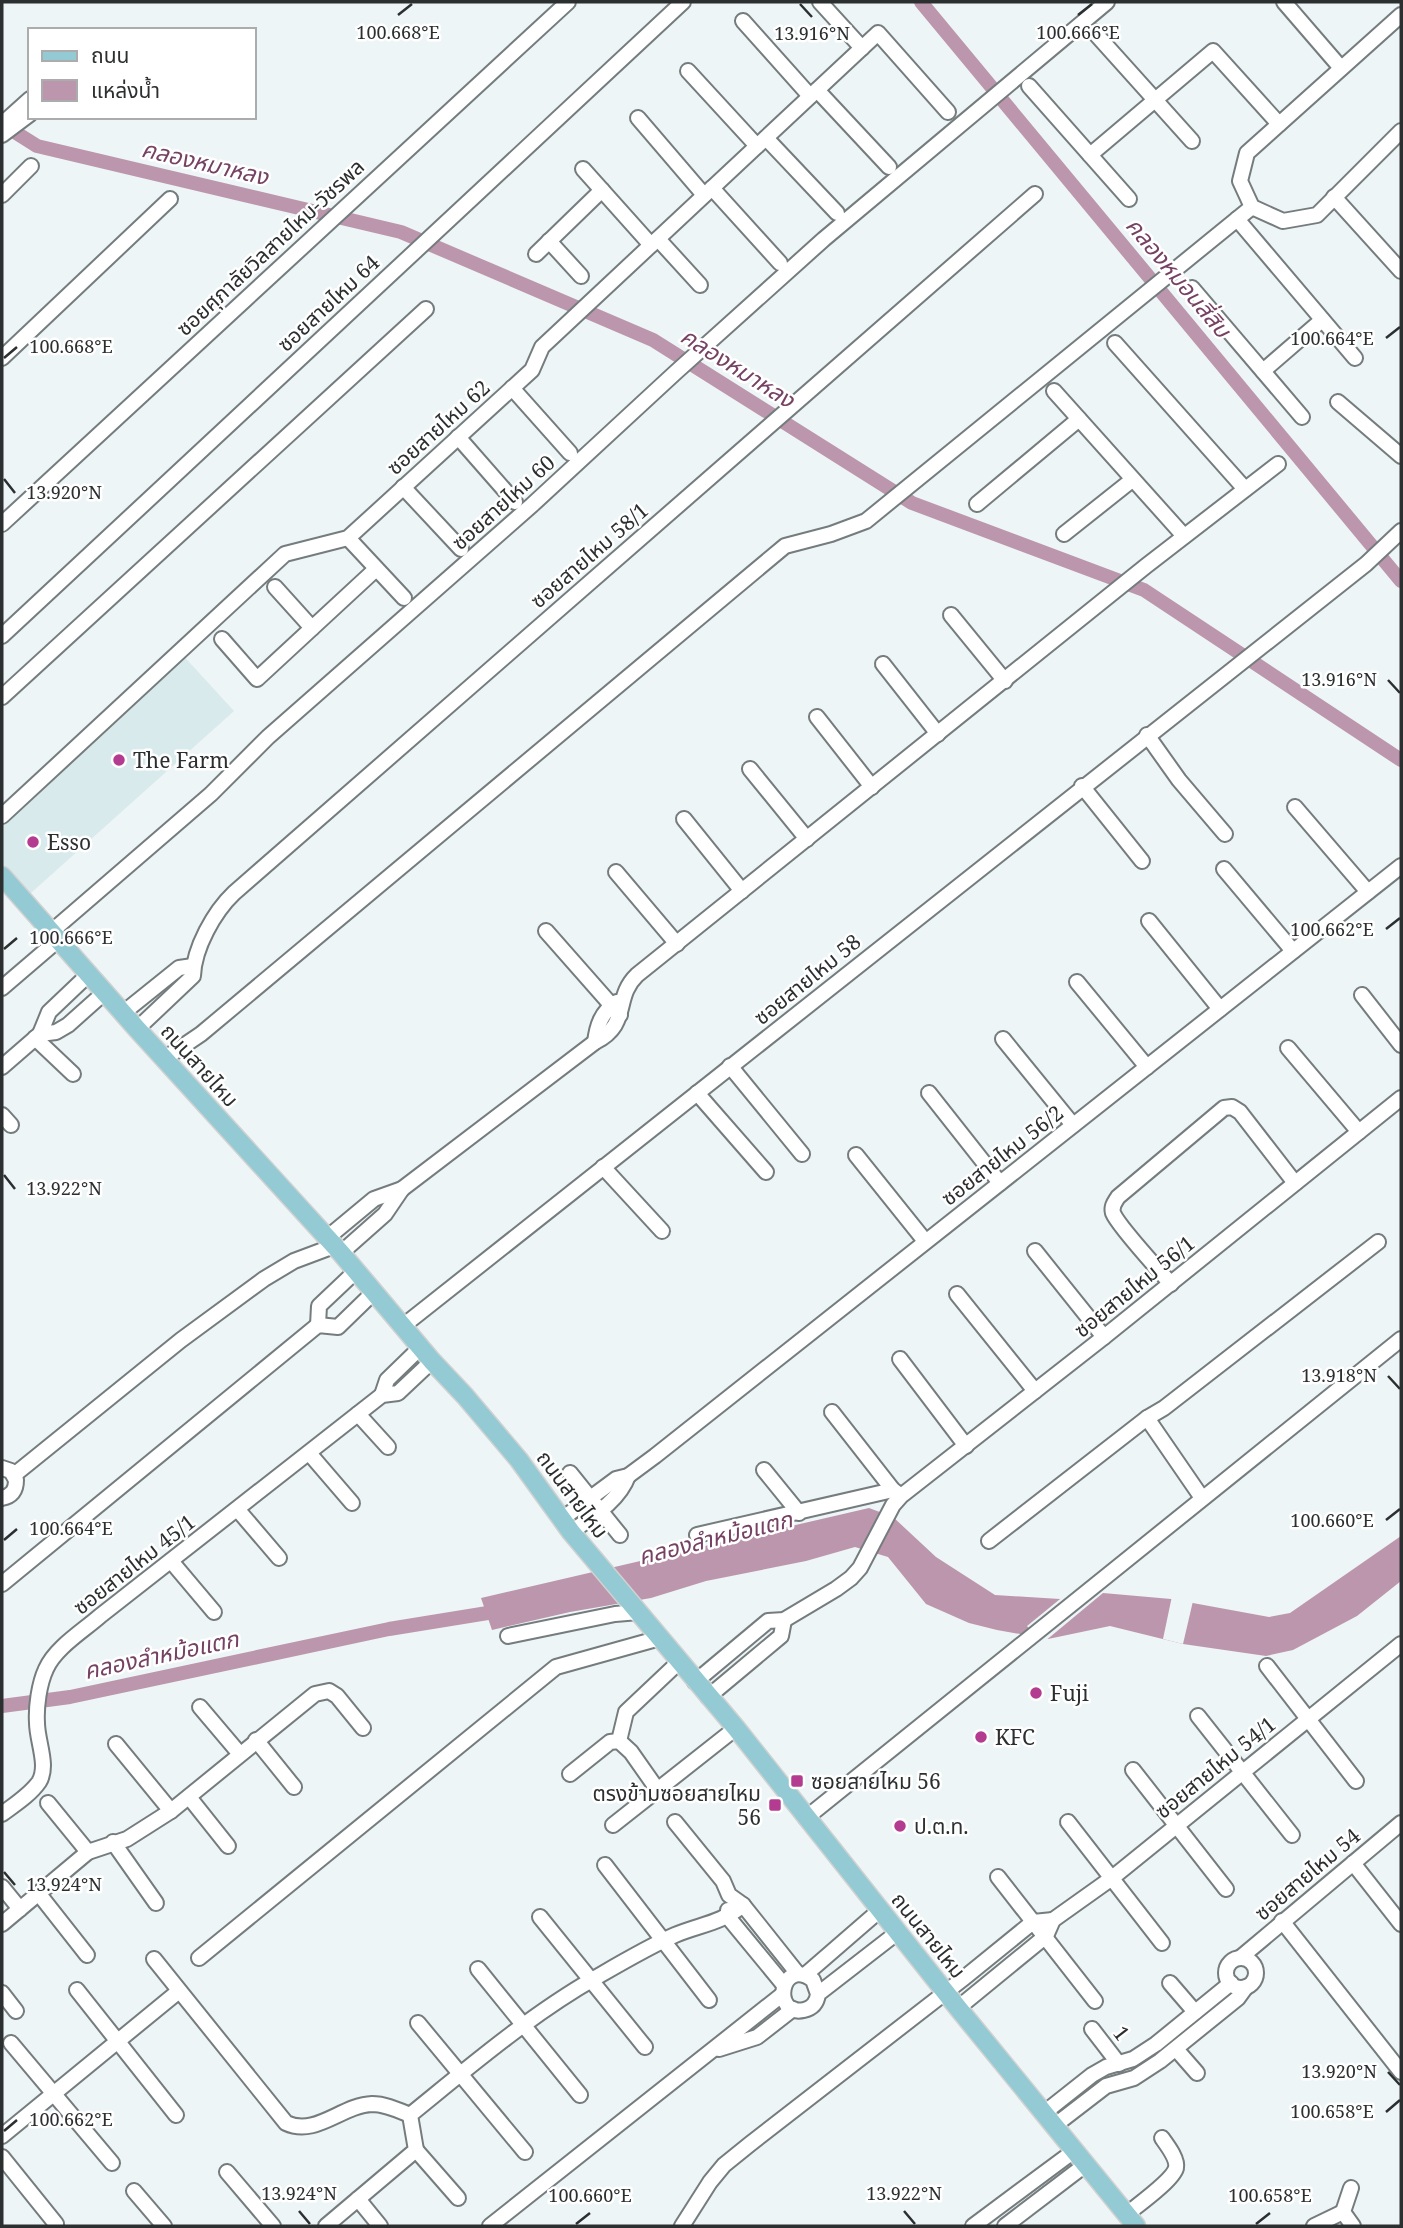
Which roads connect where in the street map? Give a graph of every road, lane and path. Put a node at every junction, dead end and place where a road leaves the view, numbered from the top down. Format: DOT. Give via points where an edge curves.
graph roads {
  1 [pos="568,2"];
  2 [pos="683,2"];
  3 [pos="820,2"];
  4 [pos="1107,2"];
  5 [pos="1283,2"];
  6 [pos="1397,2"];
  7 [pos="1401,6"];
  8 [pos="1401,15"];
  9 [pos="743,21"];
  10 [pos="1094,32"];
  11 [pos="862,48"];
  12 [pos="1341,68"];
  13 [pos="688,71"];
  14 [pos="1029,86"];
  15 [pos="813,93"];
  16 [pos="1155,100"];
  17 [pos="27,106"];
  18 [pos="948,112"];
  19 [pos="638,118"];
  20 [pos="2,124"];
  21 [pos="1279,124"];
  22 [pos="2,135"];
  23 [pos="1399,139"];
  24 [pos="1192,141"];
  25 [pos="761,142"];
  26 [pos="1090,155"];
  27 [pos="31,166"];
  28 [pos="889,167"];
  29 [pos="583,169"];
  30 [pos="602,190"];
  31 [pos="708,192"];
  32 [pos="1035,194"];
  33 [pos="2,195"];
  34 [pos="1334,197"];
  35 [pos="170,199"];
  36 [pos="1129,199"];
  37 [pos="1252,207"];
  38 [pos="837,213"];
  39 [pos="1237,219"];
  40 [pos="550,241"];
  41 [pos="654,242"];
  42 [pos="536,254"];
  43 [pos="780,263"];
  44 [pos="1401,271"];
  45 [pos="581,276"];
  46 [pos="700,285"];
  47 [pos="1192,288"];
  48 [pos="426,309"];
  49 [pos="1322,320"];
  50 [pos="1115,343"];
  51 [pos="2,358"];
  52 [pos="1354,358"];
  53 [pos="1263,371"];
  54 [pos="512,388"];
  55 [pos="1054,391"];
  56 [pos="1338,402"];
  57 [pos="1302,417"];
  58 [pos="1079,419"];
  59 [pos="458,438"];
  60 [pos="570,453"];
  61 [pos="1401,456"];
  62 [pos="1278,464"];
  63 [pos="1132,480"];
  64 [pos="403,487"];
  65 [pos="1245,489"];
  66 [pos="515,502"];
  67 [pos="977,504"];
  68 [pos="2,524"];
  69 [pos="1064,534"];
  70 [pos="1398,535"];
  71 [pos="1184,536"];
  72 [pos="348,538"];
  73 [pos="461,549"];
  74 [pos="376,569"];
  75 [pos="275,587"];
  76 [pos="404,598"];
  77 [pos="951,615"];
  78 [pos="312,628"];
  79 [pos="2,636"];
  80 [pos="222,639"];
  81 [pos="883,664"];
  82 [pos="1005,681"];
  83 [pos="2,697"];
  84 [pos="817,717"];
  85 [pos="939,734"];
  86 [pos="1147,735"];
  87 [pos="750,769"];
  88 [pos="1082,786"];
  89 [pos="872,787"];
  90 [pos="1295,807"];
  91 [pos="2,816"];
  92 [pos="684,819"];
  93 [pos="1225,834"];
  94 [pos="807,839"];
  95 [pos="1142,861"];
  96 [pos="1401,866"];
  97 [pos="1224,869"];
  98 [pos="616,872"];
  99 [pos="2,876"];
  100 [pos="742,891"];
  101 [pos="1368,892"];
  102 [pos="1149,921"];
  103 [pos="546,931"];
  104 [pos="55,936"];
  105 [pos="677,944"];
  106 [pos="1293,951"];
  107 [pos="193,966"];
  108 [pos="89,974"];
  109 [pos="1077,982"];
  110 [pos="2,988"];
  111 [pos="105,992"];
  112 [pos="1362,995"];
  113 [pos="618,1007"];
  114 [pos="1220,1009"];
  115 [pos="123,1013"];
  116 [pos="137,1030"];
  117 [pos="37,1036"];
  118 [pos="1003,1039"];
  119 [pos="1401,1045"];
  120 [pos="1288,1048"];
  121 [pos="164,1059"];
  122 [pos="730,1066"];
  123 [pos="2,1067"];
  124 [pos="1147,1067"];
  125 [pos="73,1074"];
  126 [pos="696,1093"];
  127 [pos="929,1093"];
  128 [pos="1401,1098"];
  129 [pos="1073,1125"];
  130 [pos="1359,1132"];
  131 [pos="802,1154"];
  132 [pos="856,1155"];
  133 [pos="603,1167"];
  134 [pos="766,1172"];
  135 [pos="1000,1182"];
  136 [pos="1295,1183"];
  137 [pos="662,1231"];
  138 [pos="925,1241"];
  139 [pos="1378,1242"];
  140 [pos="334,1246"];
  141 [pos="1035,1251"];
  142 [pos="356,1270"];
  143 [pos="1171,1284"];
  144 [pos="374,1292"];
  145 [pos="957,1294"];
  146 [pos="318,1325"];
  147 [pos="403,1326"];
  148 [pos="1104,1337"];
  149 [pos="1401,1339"];
  150 [pos="427,1354"];
  151 [pos="900,1359"];
  152 [pos="1035,1391"];
  153 [pos="832,1412"];
  154 [pos="358,1414"];
  155 [pos="1147,1418"];
  156 [pos="966,1446"];
  157 [pos="388,1447"];
  158 [pos="309,1453"];
  159 [pos="764,1470"];
  160 [pos="8,1472"];
  161 [pos="570,1473"];
  162 [pos="628,1476"];
  163 [pos="591,1497"];
  164 [pos="895,1497"];
  165 [pos="2,1498"];
  166 [pos="1202,1498"];
  167 [pos="352,1503"];
  168 [pos="238,1510"];
  169 [pos="601,1510"];
  170 [pos="799,1513"];
  171 [pos="567,1526"];
  172 [pos="620,1535"];
  173 [pos="696,1535"];
  174 [pos="989,1541"];
  175 [pos="279,1558"];
  176 [pos="172,1561"];
  177 [pos="2,1584"];
  178 [pos="637,1609"];
  179 [pos="214,1612"];
  180 [pos="784,1620"];
  181 [pos="508,1636"];
  182 [pos="660,1638"];
  183 [pos="1401,1644"];
  184 [pos="680,1661"];
  185 [pos="1267,1666"];
  186 [pos="695,1682"];
  187 [pos="708,1697"];
  188 [pos="200,1707"];
  189 [pos="1198,1716"];
  190 [pos="1308,1720"];
  191 [pos="363,1728"];
  192 [pos="736,1728"];
  193 [pos="256,1740"];
  194 [pos="619,1741"];
  195 [pos="116,1744"];
  196 [pos="239,1754"];
  197 [pos="1133,1770"];
  198 [pos="570,1773"];
  199 [pos="1243,1773"];
  200 [pos="1356,1781"];
  201 [pos="294,1787"];
  202 [pos="657,1789"];
  203 [pos="189,1797"];
  204 [pos="48,1803"];
  205 [pos="171,1811"];
  206 [pos="2,1814"];
  207 [pos="806,1818"];
  208 [pos="675,1822"];
  209 [pos="1068,1822"];
  210 [pos="1401,1823"];
  211 [pos="613,1825"];
  212 [pos="1177,1825"];
  213 [pos="1292,1835"];
  214 [pos="113,1842"];
  215 [pos="228,1846"];
  216 [pos="88,1852"];
  217 [pos="1353,1863"];
  218 [pos="605,1865"];
  219 [pos="998,1877"];
  220 [pos="1112,1878"];
  221 [pos="2,1887"];
  222 [pos="1226,1889"];
  223 [pos="39,1894"];
  224 [pos="729,1895"];
  225 [pos="156,1903"];
  226 [pos="743,1905"];
  227 [pos="20,1909"];
  228 [pos="880,1910"];
  229 [pos="540,1917"];
  230 [pos="728,1917"];
  231 [pos="1053,1920"];
  232 [pos="1282,1921"];
  233 [pos="1033,1922"];
  234 [pos="2,1924"];
  235 [pos="1401,1924"];
  236 [pos="898,1932"];
  237 [pos="1046,1936"];
  238 [pos="664,1940"];
  239 [pos="1163,1944"];
  240 [pos="87,1955"];
  241 [pos="199,1958"];
  242 [pos="1240,1958"];
  243 [pos="154,1959"];
  244 [pos="478,1969"];
  245 [pos="801,1975"];
  246 [pos="591,1980"];
  247 [pos="1170,1983"];
  248 [pos="1231,1983"];
  249 [pos="1246,1987"];
  250 [pos="77,1990"];
  251 [pos="783,1990"];
  252 [pos="179,1991"];
  253 [pos="946,1992"];
  254 [pos="2,1993"];
  255 [pos="818,1994"];
  256 [pos="709,2000"];
  257 [pos="1095,2001"];
  258 [pos="958,2008"];
  259 [pos="793,2009"];
  260 [pos="16,2011"];
  261 [pos="1195,2012"];
  262 [pos="418,2023"];
  263 [pos="524,2026"];
  264 [pos="1091,2029"];
  265 [pos="118,2041"];
  266 [pos="11,2043"];
  267 [pos="645,2047"];
  268 [pos="1175,2049"];
  269 [pos="711,2051"];
  270 [pos="1119,2064"];
  271 [pos="1401,2072"];
  272 [pos="1197,2073"];
  273 [pos="460,2074"];
  274 [pos="1070,2092"];
  275 [pos="54,2094"];
  276 [pos="580,2095"];
  277 [pos="1080,2105"];
  278 [pos="176,2115"];
  279 [pos="410,2115"];
  280 [pos="1049,2120"];
  281 [pos="2,2136"];
  282 [pos="1162,2138"];
  283 [pos="416,2150"];
  284 [pos="525,2152"];
  285 [pos="2,2157"];
  286 [pos="1079,2158"];
  287 [pos="112,2163"];
  288 [pos="227,2172"];
  289 [pos="1351,2188"];
  290 [pos="134,2191"];
  291 [pos="458,2198"];
  292 [pos="358,2199"];
  293 [pos="1343,2212"];
  294 [pos="1132,2220"];
  295 [pos="56,2224"];
  296 [pos="164,2226"];
  297 [pos="272,2226"];
  298 [pos="326,2226"];
  299 [pos="380,2226"];
  300 [pos="490,2226"];
  301 [pos="682,2226"];
  302 [pos="973,2226"];
  303 [pos="1006,2226"];
  304 [pos="1314,2226"];
  305 [pos="1353,2226"];
  1 -- 68 [label="street, ซอยศุภาลัยวิลสายไหม-วัชรพล"];
  2 -- 79 [label="street, ซอยสายไหม 64"];
  3 -- 11 [label="street"];
  4 -- 104 [label="street, ซอยสายไหม 60" via="824,239 268,737"];
  5 -- 12 [label="street"];
  6 -- 7 [label="street"];
  8 -- 12 [label="street"];
  9 -- 15 [label="street"];
  10 -- 16 [label="street"];
  11 -- 15 [label="street, ซอยสายไหม 62"];
  11 -- 18 [label="street, ซอยสายไหม 62" via="878,33"];
  12 -- 21 [label="street"];
  13 -- 25 [label="street"];
  14 -- 26 [label="street"];
  15 -- 25 [label="street, ซอยสายไหม 62"];
  15 -- 28 [label="street"];
  16 -- 21 [label="street" via="1213,51"];
  16 -- 24 [label="street"];
  16 -- 26 [label="street"];
  17 -- 20 [label="street"];
  17 -- 22 [label="street"];
  19 -- 31 [label="street"];
  21 -- 37 [label="street" via="1247,153 1240,181"];
  23 -- 34 [label="street"];
  25 -- 31 [label="street, ซอยสายไหม 62"];
  25 -- 38 [label="street"];
  26 -- 36 [label="street"];
  27 -- 33 [label="street"];
  29 -- 30 [label="street"];
  30 -- 40 [label="street"];
  30 -- 41 [label="street"];
  31 -- 41 [label="street, ซอยสายไหม 62"];
  31 -- 43 [label="street"];
  32 -- 107 [label="street, ซอยสายไหม 58/1" via="234,893 217,912"];
  34 -- 37 [label="street" via="1317,215 1283,221"];
  34 -- 44 [label="street"];
  35 -- 51 [label="street"];
  37 -- 39 [label="street"];
  39 -- 49 [label="street"];
  39 -- 121 [label="street" via="866,521 785,546 211,1025"];
  40 -- 42 [label="street"];
  40 -- 45 [label="street"];
  41 -- 46 [label="street"];
  41 -- 54 [label="street, ซอยสายไหม 62" via="542,347 532,370"];
  47 -- 53 [label="street"];
  48 -- 83 [label="street"];
  49 -- 52 [label="street"];
  49 -- 53 [label="street"];
  50 -- 65 [label="street"];
  53 -- 57 [label="street"];
  54 -- 59 [label="street, ซอยสายไหม 62"];
  54 -- 60 [label="street"];
  55 -- 58 [label="street"];
  56 -- 61 [label="street"];
  58 -- 63 [label="street"];
  58 -- 67 [label="street"];
  59 -- 64 [label="street, ซอยสายไหม 62"];
  59 -- 66 [label="street"];
  62 -- 65 [label="street"];
  63 -- 69 [label="street"];
  63 -- 71 [label="street"];
  64 -- 72 [label="street, ซอยสายไหม 62"];
  64 -- 73 [label="street"];
  65 -- 71 [label="street"];
  70 -- 86 [label="street, ซอยสายไหม 58"];
  71 -- 82 [label="street"];
  72 -- 74 [label="street"];
  72 -- 91 [label="street, ซอยสายไหม 62" via="285,554"];
  74 -- 76 [label="street"];
  74 -- 78 [label="street"];
  75 -- 78 [label="street"];
  77 -- 82 [label="street"];
  78 -- 80 [label="street" via="257,679"];
  81 -- 85 [label="street"];
  82 -- 85 [label="street"];
  84 -- 89 [label="street"];
  85 -- 89 [label="street"];
  86 -- 88 [label="street, ซอยสายไหม 58"];
  86 -- 93 [label="street"];
  87 -- 94 [label="street"];
  88 -- 95 [label="street"];
  88 -- 122 [label="street, ซอยสายไหม 58"];
  89 -- 94 [label="street"];
  90 -- 101 [label="street"];
  92 -- 100 [label="street"];
  94 -- 100 [label="street"];
  96 -- 101 [label="street, ซอยสายไหม 56/2"];
  97 -- 106 [label="street"];
  98 -- 105 [label="street"];
  99 -- 104 [label="main road, ถนนสายไหม"];
  100 -- 105 [label="street"];
  101 -- 106 [label="street, ซอยสายไหม 56/2"];
  102 -- 114 [label="street"];
  103 -- 113 [label="street"];
  104 -- 108 [label="main road, ถนนสายไหม"];
  104 -- 110 [label="street, ซอยสายไหม 60"];
  105 -- 113 [label="street" via="633,979"];
  106 -- 114 [label="street, ซอยสายไหม 56/2"];
  107 -- 115 [label="street" via="179,968"];
  107 -- 116 [label="street, ซอยสายไหม 58/1" via="193,976"];
  108 -- 111 [label="main road, ถนนสายไหม"];
  108 -- 117 [label="street" via="49,1012"];
  109 -- 124 [label="street"];
  111 -- 115 [label="main road, ถนนสายไหม"];
  111 -- 117 [label="street" via="68,1025"];
  112 -- 119 [label="street"];
  113 -- 140 [label="street" via="612,1031 402,1189 385,1214"];
  114 -- 124 [label="street, ซอยสายไหม 56/2"];
  115 -- 116 [label="main road, ถนนสายไหม"];
  116 -- 121 [label="main road, ถนนสายไหม"];
  117 -- 123 [label="street"];
  117 -- 125 [label="street"];
  118 -- 129 [label="street"];
  120 -- 130 [label="street"];
  121 -- 140 [label="main road, ถนนสายไหม"];
  122 -- 126 [label="street, ซอยสายไหม 58"];
  122 -- 131 [label="street"];
  124 -- 129 [label="street, ซอยสายไหม 56/2"];
  126 -- 133 [label="street, ซอยสายไหม 58"];
  126 -- 134 [label="street"];
  127 -- 135 [label="street"];
  128 -- 130 [label="street, ซอยสายไหม 56/1"];
  129 -- 135 [label="street, ซอยสายไหม 56/2"];
  130 -- 136 [label="street, ซอยสายไหม 56/1"];
  132 -- 138 [label="street"];
  133 -- 137 [label="street"];
  133 -- 147 [label="street, ซอยสายไหม 58"];
  135 -- 138 [label="street, ซอยสายไหม 56/2"];
  136 -- 143 [label="street, ซอยสายไหม 56/1"];
  136 -- 143 [label="street" via="1240,1112 1224,1108 1113,1205 1121,1224"];
  138 -- 162 [label="street, ซอยสายไหม 56/2"];
  139 -- 155 [label="street"];
  140 -- 142 [label="main road, ถนนสายไหม"];
  140 -- 160 [label="street" via="264,1279"];
  141 -- 148 [label="street"];
  142 -- 144 [label="main road, ถนนสายไหม"];
  142 -- 146 [label="street" via="319,1306"];
  143 -- 148 [label="street, ซอยสายไหม 56/1"];
  144 -- 146 [label="street" via="338,1327"];
  144 -- 147 [label="main road, ถนนสายไหม"];
  145 -- 152 [label="street"];
  146 -- 177 [label="street"];
  147 -- 150 [label="main road, ถนนสายไหม"];
  148 -- 152 [label="street, ซอยสายไหม 56/1"];
  149 -- 166 [label="street"];
  150 -- 154 [label="street, ซอยสายไหม 45/1" via="398,1393 382,1395"];
  150 -- 171 [label="main road, ถนนสายไหม" via="519,1460"];
  151 -- 156 [label="street"];
  152 -- 156 [label="street, ซอยสายไหม 56/1"];
  153 -- 164 [label="street"];
  154 -- 157 [label="street"];
  154 -- 158 [label="street, ซอยสายไหม 45/1"];
  155 -- 166 [label="street"];
  155 -- 174 [label="street"];
  156 -- 164 [label="street, ซอยสายไหม 56/1"];
  158 -- 167 [label="street"];
  158 -- 168 [label="street, ซอยสายไหม 45/1"];
  159 -- 170 [label="street"];
  160 -- 165 [label="street" via="16,1480 15,1490"];
  161 -- 163 [label="street"];
  162 -- 163 [label="street, ซอยสายไหม 56/2"];
  162 -- 169 [label="street, ซอยสายไหม 56/2" via="624,1488"];
  163 -- 169 [label="street"];
  163 -- 171 [label="street, ซอยสายไหม 56/2"];
  164 -- 170 [label="street"];
  164 -- 180 [label="street" via="860,1568 836,1589"];
  166 -- 207 [label="street"];
  168 -- 175 [label="street"];
  168 -- 176 [label="street, ซอยสายไหม 45/1"];
  169 -- 171 [label="street, ซอยสายไหม 56/2"];
  169 -- 172 [label="street"];
  170 -- 173 [label="street"];
  171 -- 178 [label="main road, ถนนสายไหม"];
  176 -- 179 [label="street"];
  176 -- 206 [label="street, ซอยสายไหม 45/1" via="100,1616 46,1667 37,1722 43,1773 29,1793"];
  178 -- 181 [label="street"];
  178 -- 182 [label="main road, ถนนสายไหม"];
  180 -- 186 [label="street" via="768,1621"];
  180 -- 187 [label="street" via="781,1636"];
  182 -- 184 [label="main road, ถนนสายไหม"];
  182 -- 241 [label="street" via="569,1662 548,1673"];
  183 -- 190 [label="street, ซอยสายไหม 54/1"];
  184 -- 186 [label="main road, ถนนสายไหม"];
  184 -- 194 [label="street" via="626,1712"];
  185 -- 190 [label="street"];
  186 -- 187 [label="main road, ถนนสายไหม"];
  187 -- 192 [label="main road, ถนนสายไหม"];
  188 -- 196 [label="street"];
  189 -- 199 [label="street"];
  190 -- 199 [label="street, ซอยสายไหม 54/1"];
  190 -- 200 [label="street"];
  191 -- 193 [label="street" via="329,1691 315,1694"];
  192 -- 202 [label="street"];
  192 -- 207 [label="main road, ถนนสายไหม"];
  193 -- 196 [label="street"];
  193 -- 201 [label="street"];
  194 -- 198 [label="street" via="610,1742"];
  194 -- 202 [label="street"];
  195 -- 205 [label="street"];
  196 -- 203 [label="street"];
  197 -- 212 [label="street"];
  199 -- 212 [label="street, ซอยสายไหม 54/1"];
  199 -- 213 [label="street"];
  202 -- 211 [label="street"];
  203 -- 205 [label="street"];
  203 -- 215 [label="street"];
  204 -- 216 [label="street"];
  205 -- 214 [label="street" via="138,1833"];
  207 -- 228 [label="main road, ถนนสายไหม"];
  208 -- 224 [label="street" via="723,1881"];
  209 -- 220 [label="street"];
  210 -- 217 [label="street, ซอยสายไหม 54"];
  212 -- 220 [label="street, ซอยสายไหม 54/1"];
  212 -- 222 [label="street"];
  214 -- 216 [label="street"];
  214 -- 225 [label="street"];
  216 -- 223 [label="street"];
  217 -- 232 [label="street, ซอยสายไหม 54"];
  217 -- 235 [label="street"];
  218 -- 238 [label="street"];
  219 -- 233 [label="street"];
  220 -- 231 [label="street, ซอยสายไหม 54/1"];
  220 -- 239 [label="street"];
  221 -- 227 [label="street"];
  223 -- 227 [label="street"];
  223 -- 240 [label="street"];
  224 -- 226 [label="street"];
  224 -- 230 [label="street"];
  226 -- 230 [label="street"];
  226 -- 245 [label="street"];
  227 -- 234 [label="street"];
  228 -- 236 [label="main road, ถนนสายไหม"];
  228 -- 245 [label="street"];
  229 -- 246 [label="street"];
  230 -- 238 [label="street"];
  230 -- 251 [label="street"];
  231 -- 233 [label="street, ซอยสายไหม 54/1"];
  231 -- 237 [label="street"];
  232 -- 242 [label="street, ซอยสายไหม 54"];
  232 -- 271 [label="street"];
  233 -- 237 [label="street"];
  233 -- 253 [label="street"];
  236 -- 253 [label="main road, ถนนสายไหม"];
  236 -- 255 [label="street"];
  237 -- 257 [label="street"];
  237 -- 258 [label="street"];
  238 -- 246 [label="street"];
  238 -- 256 [label="street"];
  242 -- 248 [label="street" via="1227,1967"];
  242 -- 249 [label="street" via="1255,1967 1255,1979"];
  243 -- 252 [label="street"];
  244 -- 263 [label="street"];
  245 -- 251 [label="street" via="792,1976"];
  245 -- 255 [label="street" via="813,1980"];
  246 -- 263 [label="street"];
  246 -- 267 [label="street"];
  247 -- 261 [label="street"];
  248 -- 249 [label="street"];
  248 -- 261 [label="street"];
  249 -- 268 [label="street"];
  250 -- 265 [label="street"];
  251 -- 259 [label="street"];
  251 -- 269 [label="street"];
  252 -- 265 [label="street"];
  252 -- 279 [label="street" via="286,2123 303,2127 374,2104"];
  253 -- 258 [label="main road, ถนนสายไหม"];
  253 -- 301 [label="street" via="724,2165"];
  254 -- 260 [label="street"];
  255 -- 259 [label="street" via="810,2008"];
  258 -- 280 [label="main road, ถนนสายไหม"];
  259 -- 269 [label="street" via="757,2037"];
  261 -- 270 [label="street" via="1156,2044"];
  262 -- 273 [label="street"];
  263 -- 273 [label="street"];
  263 -- 276 [label="street"];
  264 -- 270 [label="street, 1"];
  265 -- 275 [label="street"];
  265 -- 278 [label="street"];
  266 -- 275 [label="street"];
  268 -- 272 [label="street"];
  268 -- 277 [label="street" via="1144,2073 1106,2086"];
  269 -- 300 [label="street"];
  270 -- 274 [label="street" via="1092,2075"];
  273 -- 279 [label="street"];
  273 -- 284 [label="street"];
  274 -- 277 [label="street"];
  274 -- 280 [label="street"];
  275 -- 281 [label="street"];
  275 -- 287 [label="street"];
  277 -- 280 [label="street"];
  279 -- 283 [label="street"];
  280 -- 286 [label="main road, ถนนสายไหม"];
  282 -- 294 [label="street" via="1176,2168"];
  283 -- 291 [label="street"];
  283 -- 292 [label="street"];
  285 -- 295 [label="street"];
  286 -- 294 [label="main road, ถนนสายไหม"];
  286 -- 302 [label="street"];
  286 -- 303 [label="street"];
  288 -- 297 [label="street"];
  289 -- 293 [label="street"];
  290 -- 296 [label="street"];
  292 -- 298 [label="street"];
  292 -- 299 [label="street"];
  293 -- 304 [label="street"];
  293 -- 305 [label="street"];
}
